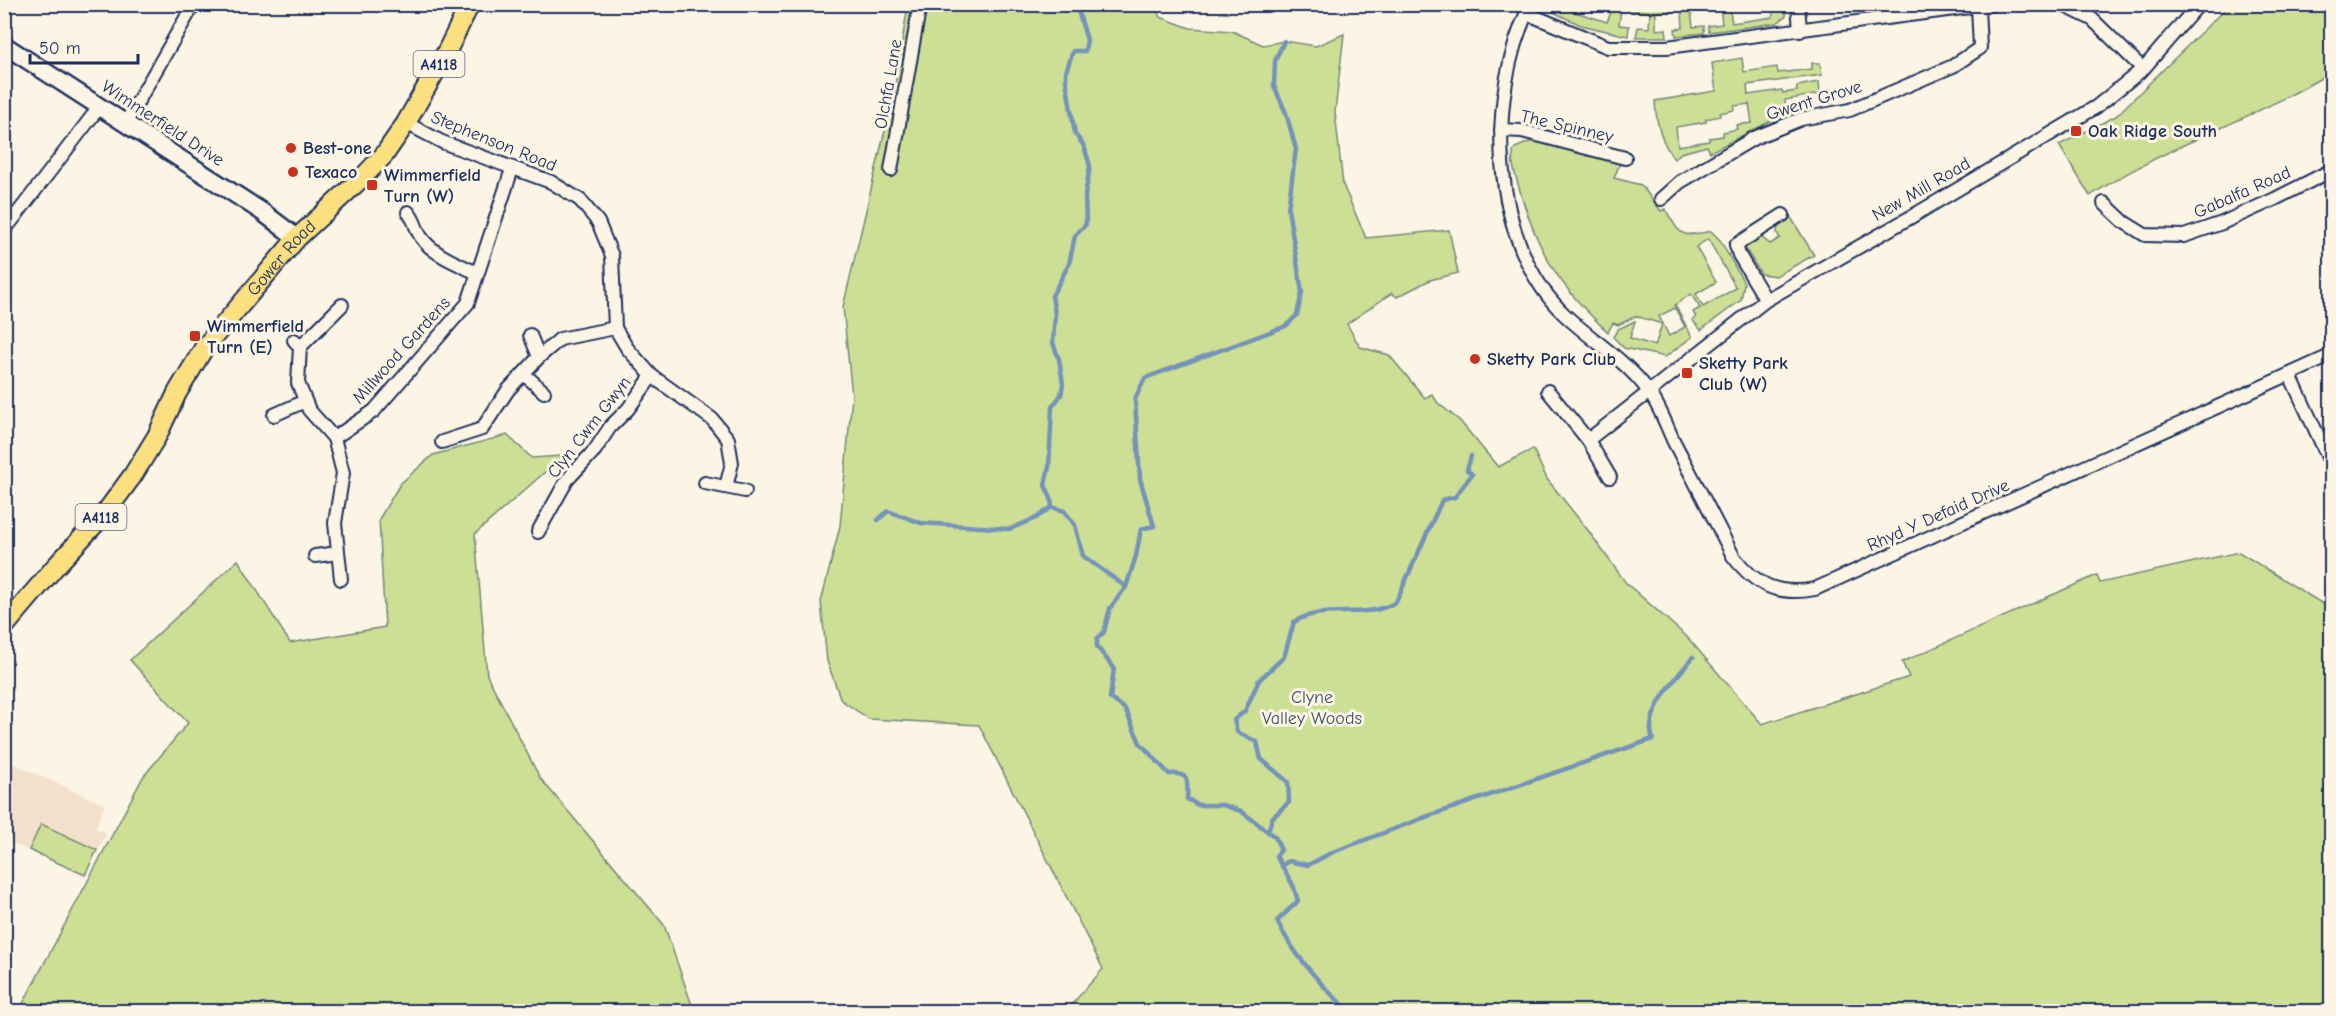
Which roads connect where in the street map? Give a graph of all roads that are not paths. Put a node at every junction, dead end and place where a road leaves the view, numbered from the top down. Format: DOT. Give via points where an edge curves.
graph roads {
  1 [pos="194,4"];
  2 [pos="470,4"];
  3 [pos="920,4"];
  4 [pos="1798,4"];
  5 [pos="1993,4"];
  6 [pos="2061,4"];
  7 [pos="2199,4"];
  8 [pos="1978,7"];
  9 [pos="1528,8"];
  10 [pos="1800,31"];
  11 [pos="4,45"];
  12 [pos="2143,69"];
  13 [pos="100,106"];
  14 [pos="126,122"];
  15 [pos="406,123"];
  16 [pos="1501,130"];
  17 [pos="1625,158"];
  18 [pos="512,169"];
  19 [pos="891,170"];
  20 [pos="2331,170"];
  21 [pos="1661,199"];
  22 [pos="2104,202"];
  23 [pos="408,212"];
  24 [pos="1784,215"];
  25 [pos="4,231"];
  26 [pos="297,238"];
  27 [pos="477,273"];
  28 [pos="1766,300"];
  29 [pos="342,305"];
  30 [pos="615,328"];
  31 [pos="530,335"];
  32 [pos="2331,356"];
  33 [pos="539,357"];
  34 [pos="524,374"];
  35 [pos="2290,375"];
  36 [pos="652,376"];
  37 [pos="1648,390"];
  38 [pos="1548,391"];
  39 [pos="544,392"];
  40 [pos="305,401"];
  41 [pos="273,415"];
  42 [pos="334,438"];
  43 [pos="1588,440"];
  44 [pos="442,441"];
  45 [pos="2331,466"];
  46 [pos="1610,477"];
  47 [pos="705,483"];
  48 [pos="726,487"];
  49 [pos="745,491"];
  50 [pos="538,532"];
  51 [pos="338,553"];
  52 [pos="315,556"];
  53 [pos="341,579"];
  54 [pos="4,627"];
  1 -- 14 [label="street"];
  2 -- 15 [label="main road, Gower Road / A4118"];
  3 -- 19 [label="street, Olchfa Lane"];
  4 -- 10 [label="street"];
  5 -- 8 [label="street"];
  6 -- 12 [label="street" via="2092,19"];
  7 -- 12 [label="street, New Mill Road"];
  8 -- 10 [label="street"];
  8 -- 21 [label="street, Gwent Grove" via="1980,48 1972,55 1850,110 1802,119 1754,138 1680,182"];
  9 -- 10 [label="street" via="1608,47 1667,47"];
  9 -- 16 [label="street, Rhyd Y Defaid Drive" via="1507,70"];
  11 -- 13 [label="street, Wimmerfield Drive"];
  12 -- 28 [label="street, New Mill Road" via="2096,107"];
  13 -- 14 [label="street, Wimmerfield Drive"];
  13 -- 25 [label="street"];
  14 -- 26 [label="street, Wimmerfield Drive"];
  15 -- 18 [label="street, Stephenson Road" via="442,142"];
  15 -- 26 [label="main road, Gower Road / A4118" via="366,175"];
  16 -- 17 [label="street, The Spinney" via="1522,131"];
  16 -- 37 [label="street, Rhyd Y Defaid Drive" via="1509,207 1531,270 1565,316"];
  18 -- 27 [label="street, Millwood Gardens"];
  18 -- 30 [label="street, Stephenson Road" via="551,182 580,200 598,222 612,256"];
  20 -- 22 [label="street, Gabalfa Road" via="2222,223 2184,236 2145,235 2124,222"];
  23 -- 27 [label="street" via="416,220 420,236 435,251"];
  24 -- 28 [label="street" via="1736,245"];
  26 -- 54 [label="main road, Gower Road / A4118" via="204,348 157,436 106,512"];
  27 -- 42 [label="street, Millwood Gardens" via="468,303 432,345 374,411"];
  28 -- 37 [label="street, New Mill Road"];
  29 -- 40 [label="street" via="297,344 298,383"];
  30 -- 33 [label="street" via="561,339"];
  30 -- 36 [label="street"];
  31 -- 33 [label="street"];
  32 -- 35 [label="street, Rhyd Y Defaid Drive"];
  33 -- 34 [label="street"];
  34 -- 39 [label="street"];
  34 -- 44 [label="street" via="508,390 482,429"];
  35 -- 37 [label="street, Rhyd Y Defaid Drive" via="1836,581 1799,592 1760,583 1733,556"];
  35 -- 45 [label="street"];
  36 -- 48 [label="street" via="712,419 728,439 732,463"];
  36 -- 50 [label="street, Clyn Cwm Gwyn" via="567,480"];
  37 -- 43 [label="street, New Mill Road"];
  38 -- 43 [label="street"];
  40 -- 41 [label="street"];
  40 -- 42 [label="street"];
  42 -- 51 [label="street" via="343,473 335,523"];
  43 -- 46 [label="street"];
  47 -- 48 [label="street"];
  48 -- 49 [label="street"];
  51 -- 52 [label="street"];
  51 -- 53 [label="street"];
}
